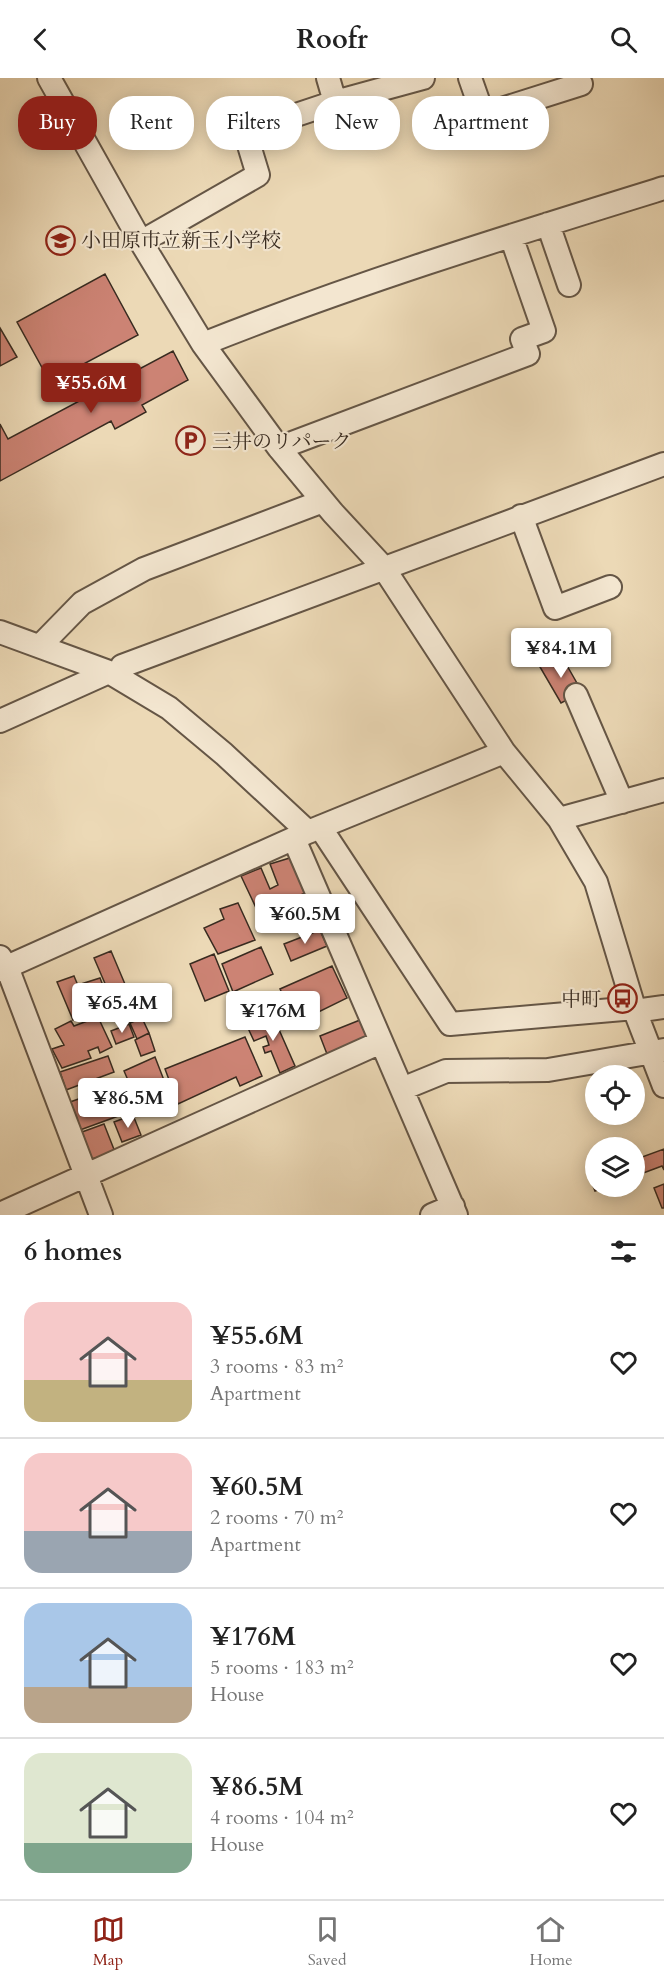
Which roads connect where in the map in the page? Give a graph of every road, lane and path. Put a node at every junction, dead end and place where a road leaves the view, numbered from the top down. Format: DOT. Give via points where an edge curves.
graph roads {
  1 [pos="49,78"];
  2 [pos="328,78"];
  3 [pos="423,78"];
  4 [pos="470,78"];
  5 [pos="581,84"];
  6 [pos="333,96"];
  7 [pos="357,96"];
  8 [pos="314,109"];
  9 [pos="664,188"];
  10 [pos="548,224"];
  11 [pos="511,237"];
  12 [pos="141,242"];
  13 [pos="569,285"];
  14 [pos="203,344"];
  15 [pos="279,448"];
  16 [pos="664,464"];
  17 [pos="322,501"];
  18 [pos="521,516"];
  19 [pos="383,567"];
  20 [pos="610,587"];
  21 [pos="0,632"];
  22 [pos="40,646"];
  23 [pos="115,669"];
  24 [pos="576,695"];
  25 [pos="0,721"];
  26 [pos="504,752"];
  27 [pos="664,790"];
  28 [pos="622,802"];
  29 [pos="559,819"];
  30 [pos="307,833"];
  31 [pos="2,964"];
  32 [pos="664,1007"];
  33 [pos="635,1009"];
  34 [pos="381,1042"];
  35 [pos="657,1051"];
  36 [pos="664,1086"];
  37 [pos="402,1089"];
  38 [pos="86,1176"];
  39 [pos="447,1212"];
  40 [pos="0,1214"];
  41 [pos="101,1215"];
  1 -- 12 [label="street"];
  2 -- 6 [label="street"];
  3 -- 7 [label="street"];
  4 -- 5 [label="street" via="483,115"];
  8 -- 12 [label="street" via="245,132 258,175"];
  9 -- 10 [label="street"];
  10 -- 11 [label="street"];
  10 -- 13 [label="street"];
  11 -- 14 [label="street" via="274,315"];
  11 -- 15 [label="street" via="544,331 522,339 528,354"];
  12 -- 14 [label="street"];
  14 -- 15 [label="street"];
  15 -- 17 [label="street"];
  16 -- 18 [label="street"];
  17 -- 19 [label="street"];
  17 -- 22 [label="street" via="144,568 82,603"];
  18 -- 19 [label="street"];
  18 -- 20 [label="street" via="555,608"];
  19 -- 23 [label="street"];
  19 -- 26 [label="street"];
  21 -- 22 [label="street"];
  22 -- 23 [label="street"];
  23 -- 25 [label="street"];
  23 -- 30 [label="street" via="224,754"];
  24 -- 28 [label="street"];
  26 -- 29 [label="street"];
  26 -- 30 [label="street"];
  27 -- 28 [label="street"];
  28 -- 29 [label="street"];
  29 -- 33 [label="street" via="596,882"];
  30 -- 31 [label="street"];
  30 -- 33 [label="street" via="450,1024"];
  30 -- 34 [label="street"];
  31 -- 38 [label="street"];
  32 -- 33 [label="street"];
  33 -- 35 [label="street"];
  34 -- 37 [label="street"];
  34 -- 38 [label="street"];
  35 -- 36 [label="street"];
  35 -- 37 [label="street" via="548,1070 446,1071"];
  37 -- 39 [label="street"];
  38 -- 40 [label="street"];
  38 -- 41 [label="street"];
}
